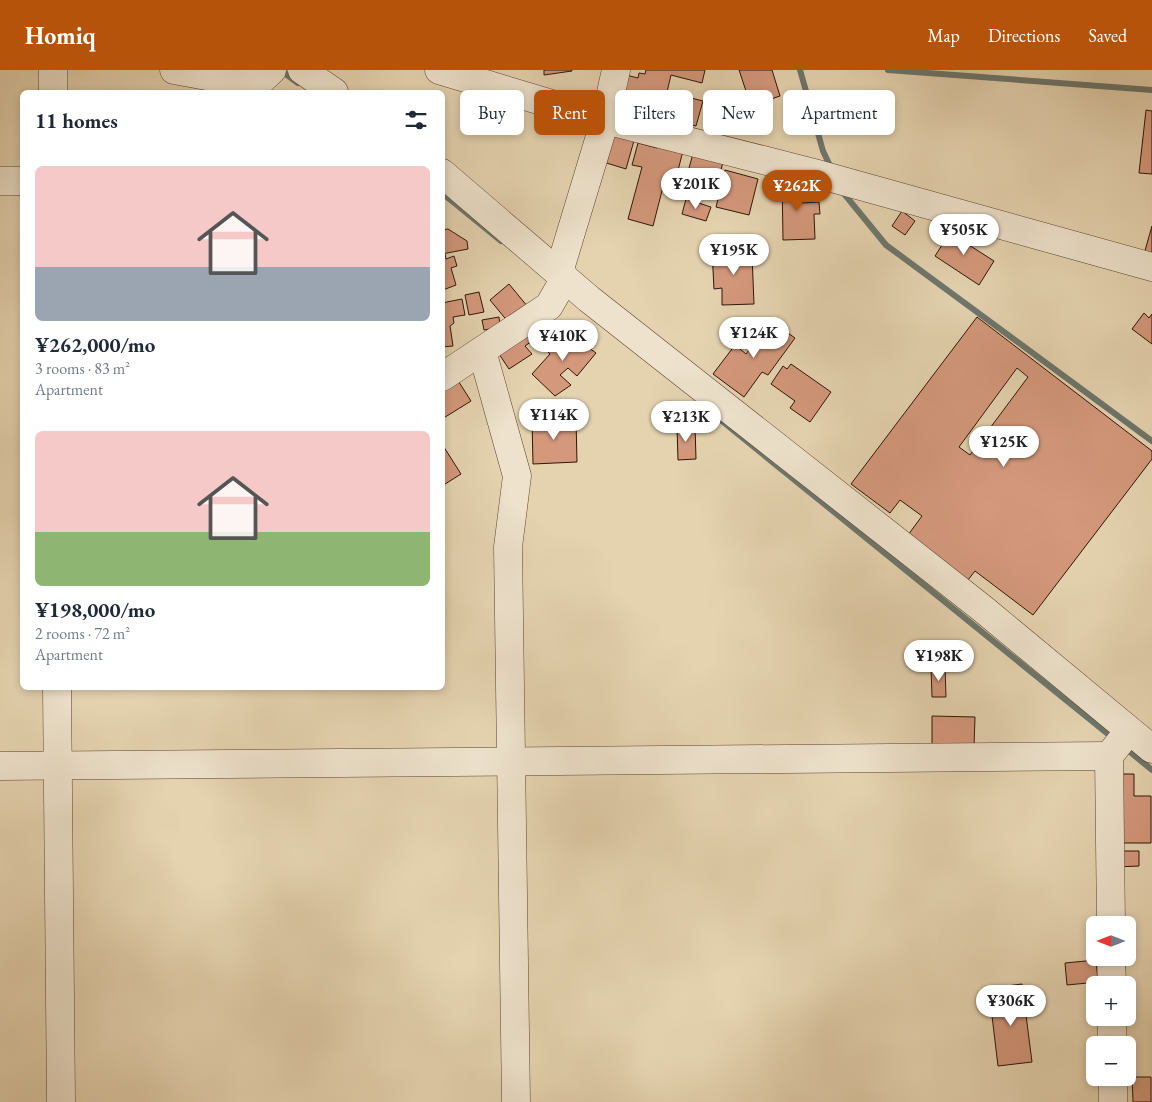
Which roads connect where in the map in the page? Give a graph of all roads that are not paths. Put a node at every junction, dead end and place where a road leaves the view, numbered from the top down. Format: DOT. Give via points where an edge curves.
graph roads {
  1 [pos="53,70"];
  2 [pos="174,70"];
  3 [pos="272,70"];
  4 [pos="302,70"];
  5 [pos="439,70"];
  6 [pos="616,70"];
  7 [pos="53,90"];
  8 [pos="331,90"];
  9 [pos="534,99"];
  10 [pos="605,120"];
  11 [pos="601,135"];
  12 [pos="445,176"];
  13 [pos="0,181"];
  14 [pos="20,181"];
  15 [pos="1152,267"];
  16 [pos="562,275"];
  17 [pos="482,351"];
  18 [pos="445,375"];
  19 [pos="57,690"];
  20 [pos="1129,731"];
  21 [pos="1152,749"];
  22 [pos="1109,756"];
  23 [pos="512,761"];
  24 [pos="0,766"];
  25 [pos="58,766"];
  26 [pos="1111,916"];
  27 [pos="1113,1086"];
  28 [pos="61,1102"];
  29 [pos="516,1102"];
  30 [pos="1113,1102"];
  1 -- 7 [label="street"];
  2 -- 3 [label="street" via="256,86"];
  4 -- 8 [label="street"];
  5 -- 9 [label="street"];
  6 -- 10 [label="street"];
  10 -- 15 [label="street" via="814,173"];
  11 -- 16 [label="street"];
  12 -- 16 [label="street"];
  13 -- 14 [label="street"];
  16 -- 17 [label="street" via="549,306"];
  16 -- 20 [label="street" via="983,609"];
  17 -- 18 [label="street"];
  17 -- 23 [label="street" via="517,476 508,548"];
  19 -- 25 [label="street"];
  20 -- 21 [label="street"];
  20 -- 22 [label="street"];
  22 -- 23 [label="street"];
  22 -- 26 [label="street"];
  23 -- 25 [label="street"];
  23 -- 29 [label="street"];
  24 -- 25 [label="street"];
  25 -- 28 [label="street"];
  27 -- 30 [label="street"];
}
